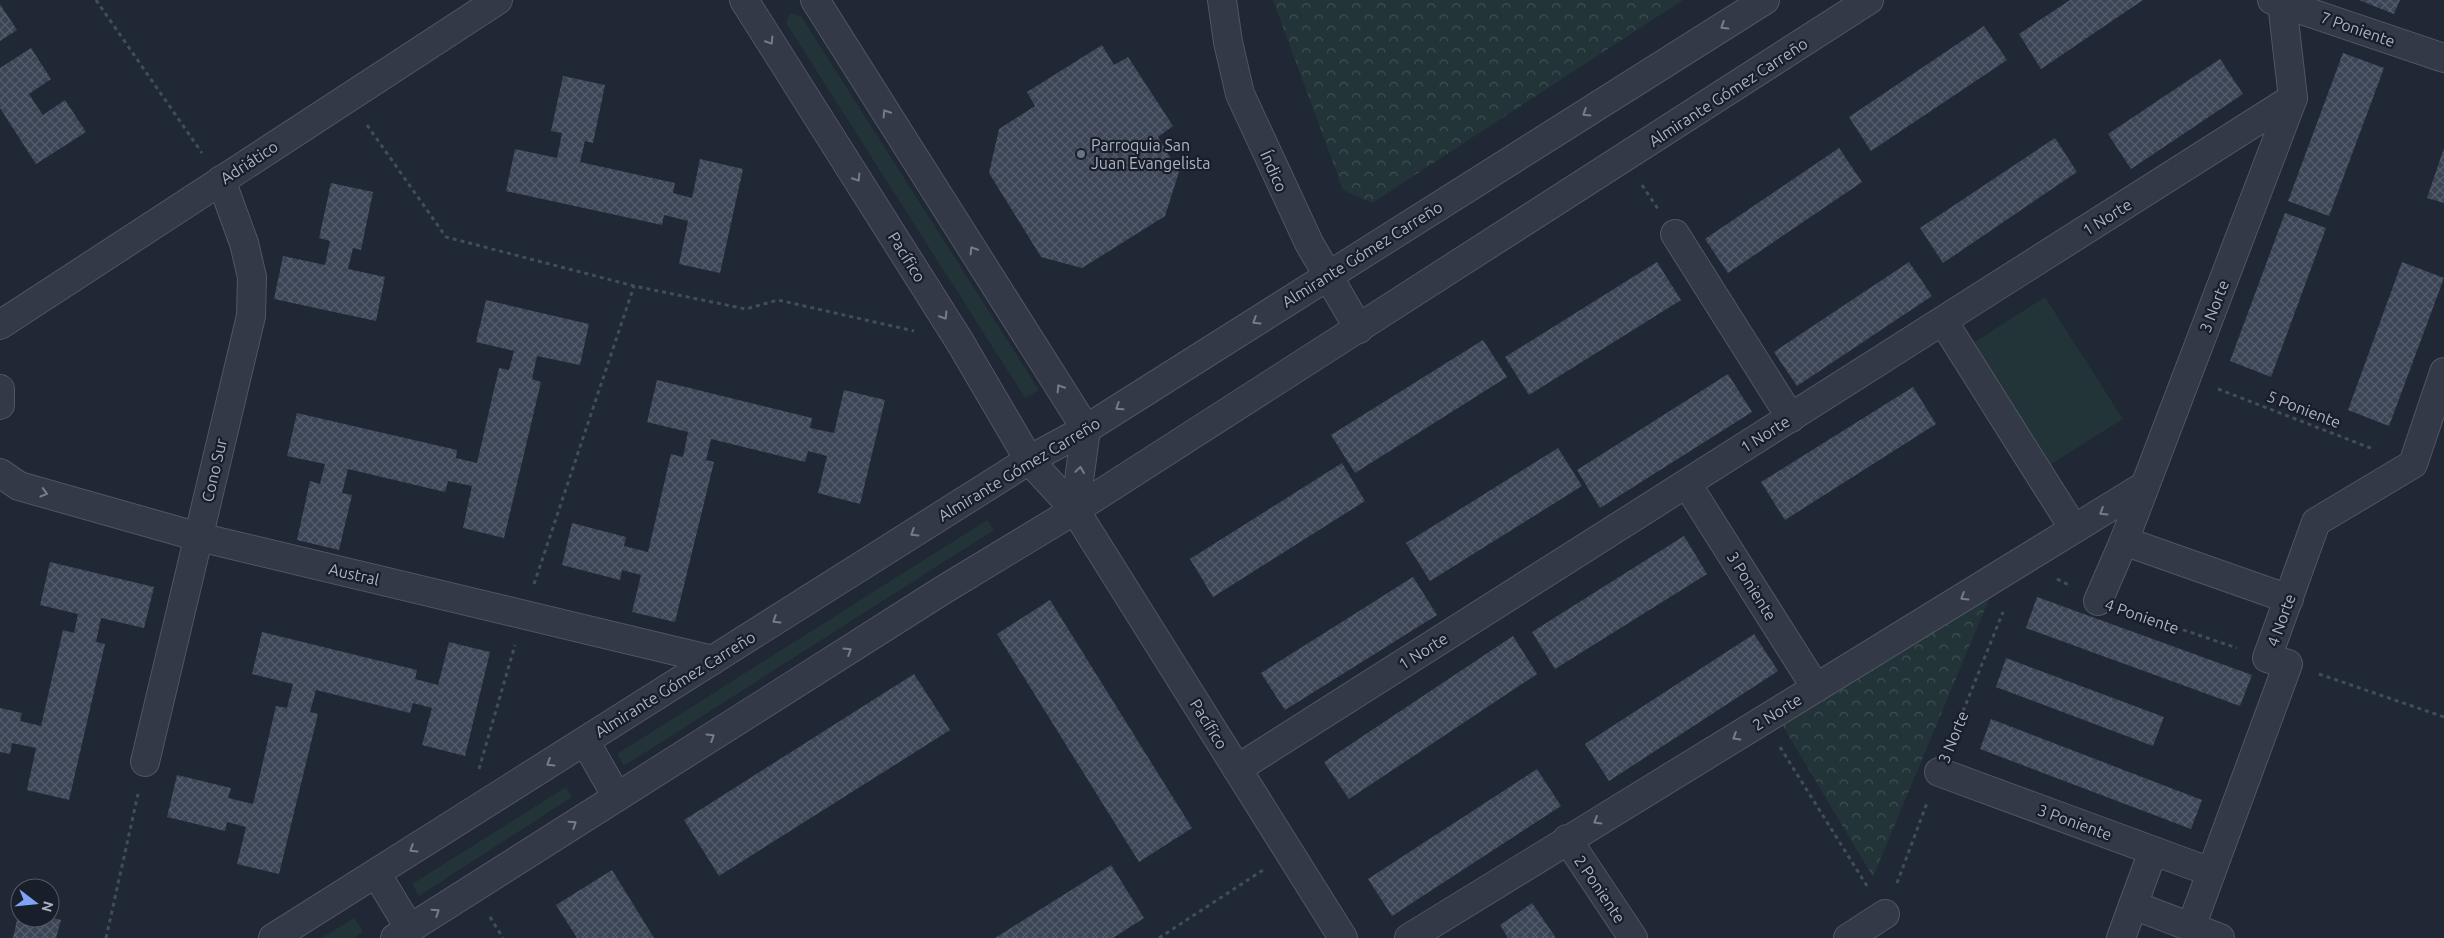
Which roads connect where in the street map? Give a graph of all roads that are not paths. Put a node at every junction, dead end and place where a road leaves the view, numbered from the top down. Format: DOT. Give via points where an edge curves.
graph roads {
  1 [pos="498,0"];
  2 [pos="744,0"];
  3 [pos="815,0"];
  4 [pos="1222,0"];
  5 [pos="1765,0"];
  6 [pos="1869,0"];
  7 [pos="2277,2"];
  8 [pos="2444,58"];
  9 [pos="2293,98"];
  10 [pos="221,180"];
  11 [pos="1675,234"];
  12 [pos="1326,276"];
  13 [pos="1942,321"];
  14 [pos="0,325"];
  15 [pos="1359,329"];
  16 [pos="2444,372"];
  17 [pos="0,389"];
  18 [pos="0,405"];
  19 [pos="1791,418"];
  20 [pos="1086,429"];
  21 [pos="1029,460"];
  22 [pos="0,474"];
  23 [pos="1687,484"];
  24 [pos="2144,486"];
  25 [pos="1075,510"];
  26 [pos="2074,530"];
  27 [pos="198,537"];
  28 [pos="2124,541"];
  29 [pos="2289,599"];
  30 [pos="2098,601"];
  31 [pos="713,660"];
  32 [pos="1816,688"];
  33 [pos="585,741"];
  34 [pos="145,762"];
  35 [pos="1237,769"];
  36 [pos="1940,772"];
  37 [pos="617,797"];
  38 [pos="1567,839"];
  39 [pos="2153,851"];
  40 [pos="2211,872"];
  41 [pos="376,873"];
  42 [pos="2133,905"];
  43 [pos="1881,926"];
  44 [pos="2191,927"];
  45 [pos="402,934"];
  46 [pos="1341,937"];
  47 [pos="273,938"];
  48 [pos="1409,938"];
  49 [pos="1633,938"];
  50 [pos="1848,938"];
  51 [pos="2121,938"];
  52 [pos="2220,938"];
  1 -- 10 [label="street, Adriático"];
  2 -- 21 [label="street, Pacífico, one-way" via="960,342"];
  20 -- 3 [label="street, one-way"];
  4 -- 12 [label="street, Índico" via="1240,94 1292,210"];
  5 -- 12 [label="street, Almirante Gómez Carreño, one-way"];
  6 -- 15 [label="street, Almirante Gómez Carreño"];
  7 -- 8 [label="street, 7 Poniente"];
  7 -- 9 [label="street, 3 Norte"];
  9 -- 13 [label="street, 1 Norte"];
  9 -- 24 [label="street, 3 Norte"];
  10 -- 14 [label="street, Adriático"];
  10 -- 27 [label="street, Cono Sur" via="244,242 252,277 251,316"];
  11 -- 19 [label="street"];
  12 -- 15 [label="street, Índico"];
  12 -- 20 [label="street, Almirante Gómez Carreño, one-way"];
  13 -- 19 [label="street, 1 Norte"];
  13 -- 26 [label="street"];
  15 -- 25 [label="street, Almirante Gómez Carreño"];
  16 -- 29 [label="street, 4 Norte" via="2413,464 2316,522"];
  17 -- 18 [label="street"];
  19 -- 23 [label="street, 1 Norte"];
  20 -- 21 [label="street, Almirante Gómez Carreño"];
  25 -- 20 [label="street, one-way"];
  21 -- 25 [label="street, Pacífico"];
  21 -- 31 [label="street, Almirante Gómez Carreño, one-way"];
  22 -- 27 [label="street, Austral, one-way" via="19,486"];
  23 -- 32 [label="street, 3 Poniente"];
  23 -- 35 [label="street, 1 Norte"];
  24 -- 26 [label="street, 2 Norte, one-way"];
  24 -- 28 [label="street, 3 Norte"];
  25 -- 35 [label="street, Pacífico"];
  37 -- 25 [label="street, Almirante Gómez Carreño, one-way"];
  26 -- 32 [label="street, 2 Norte, one-way"];
  27 -- 31 [label="street, Austral"];
  27 -- 34 [label="street, Cono Sur"];
  28 -- 29 [label="street"];
  28 -- 30 [label="street, 3 Norte"];
  29 -- 40 [label="street, 4 Norte" via="2278,661"];
  31 -- 33 [label="street, Almirante Gómez Carreño"];
  32 -- 38 [label="street, 2 Norte, one-way"];
  33 -- 37 [label="street"];
  33 -- 41 [label="street, Almirante Gómez Carreño, one-way"];
  35 -- 46 [label="street, Pacífico"];
  36 -- 39 [label="street, 3 Poniente"];
  45 -- 37 [label="street, Almirante Gómez Carreño, one-way"];
  38 -- 48 [label="street, 2 Norte"];
  38 -- 49 [label="street, 2 Poniente"];
  39 -- 40 [label="street, 3 Poniente"];
  39 -- 42 [label="street"];
  40 -- 44 [label="street, 4 Norte"];
  41 -- 45 [label="street"];
  41 -- 47 [label="street, Almirante Gómez Carreño"];
  42 -- 44 [label="street"];
  42 -- 51 [label="street"];
  43 -- 50 [label="street"];
  44 -- 52 [label="street"];
}
